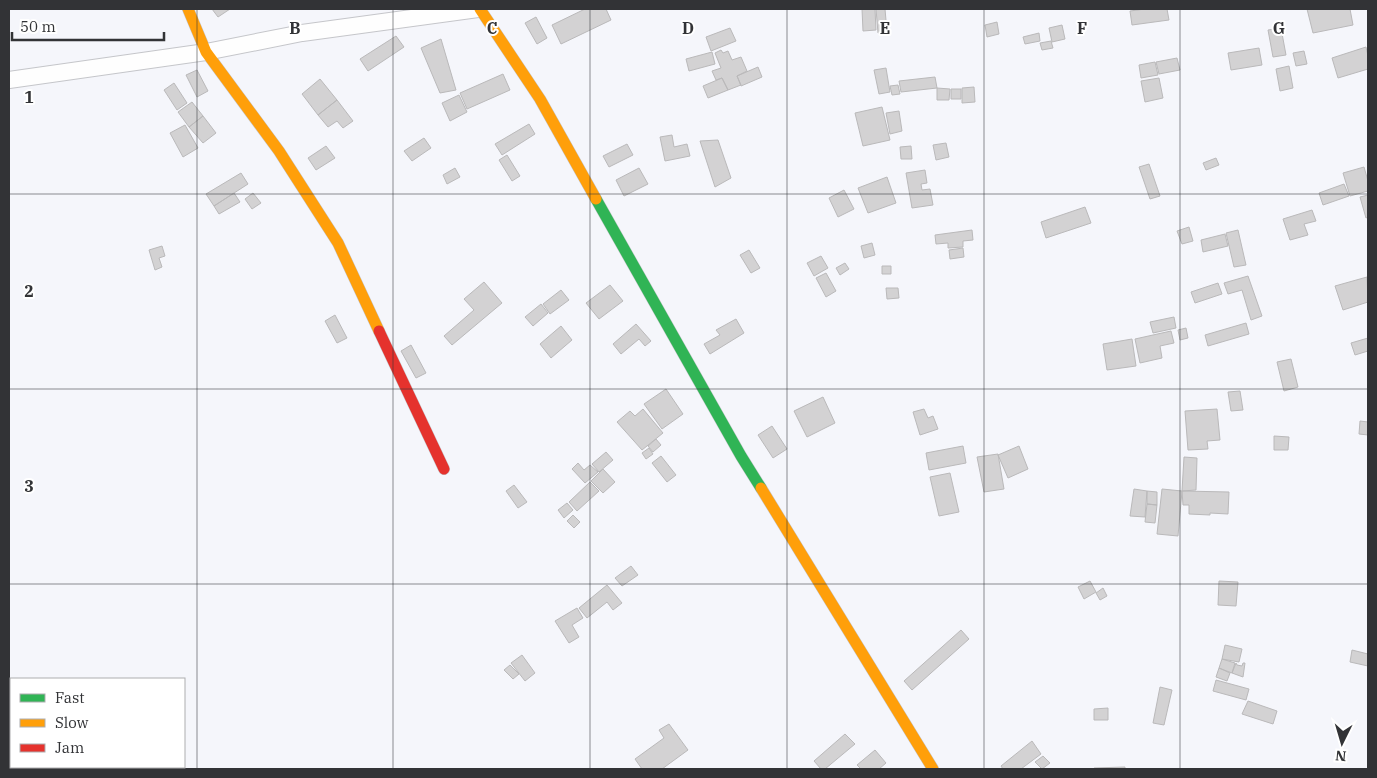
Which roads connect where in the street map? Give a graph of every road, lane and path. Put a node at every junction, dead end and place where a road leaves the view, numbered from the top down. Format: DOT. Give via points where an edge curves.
graph roads {
  1 [pos="188,9"];
  2 [pos="479,9"];
  3 [pos="206,52"];
  4 [pos="9,80"];
  5 [pos="444,469"];
  6 [pos="933,769"];
  1 -- 3 [label="street"];
  2 -- 3 [label="street" via="302,33"];
  2 -- 6 [label="street" via="540,98 741,456"];
  3 -- 4 [label="street"];
  3 -- 5 [label="street" via="279,151 338,243"];
}
